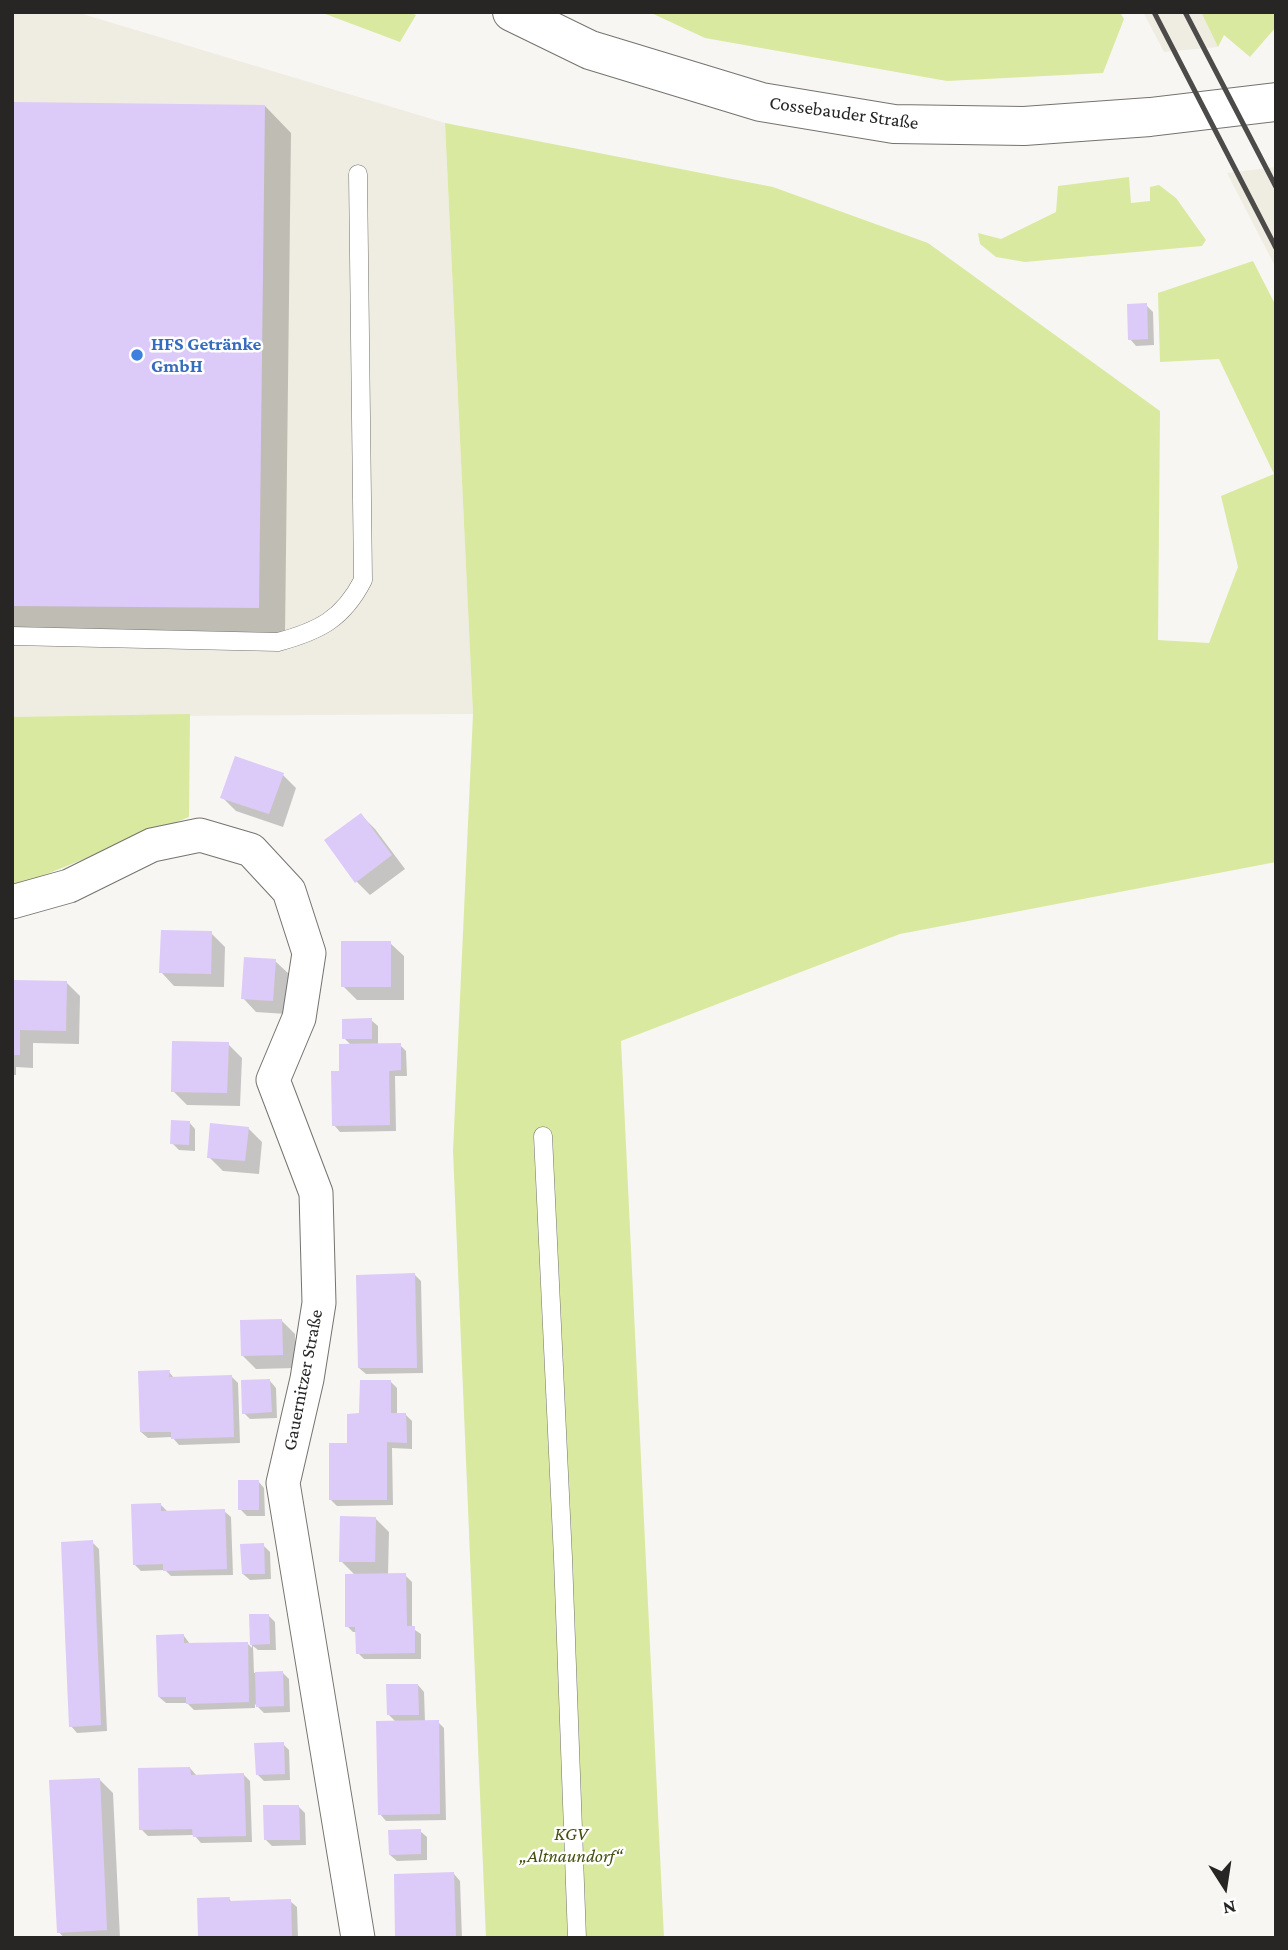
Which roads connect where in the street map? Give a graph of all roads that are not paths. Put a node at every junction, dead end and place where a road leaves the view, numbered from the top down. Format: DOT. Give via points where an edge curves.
graph roads {
  1 [pos="512,12"];
  2 [pos="1276,102"];
  3 [pos="358,174"];
  4 [pos="12,636"];
  5 [pos="12,902"];
  6 [pos="543,1136"];
  7 [pos="358,1938"];
  8 [pos="577,1938"];
  1 -- 2 [label="street, Cossebauder Straße" via="590,50 761,102 894,124 1024,126"];
  3 -- 4 [label="lane" via="363,580 353,599 320,628 278,642"];
  5 -- 7 [label="street, Gauernitzer Straße" via="69,886 152,845 200,835 251,850 289,891 309,953 299,1018 274,1080 316,1193 318,1303 307,1379 283,1483"];
  6 -- 8 [label="lane"];
}
